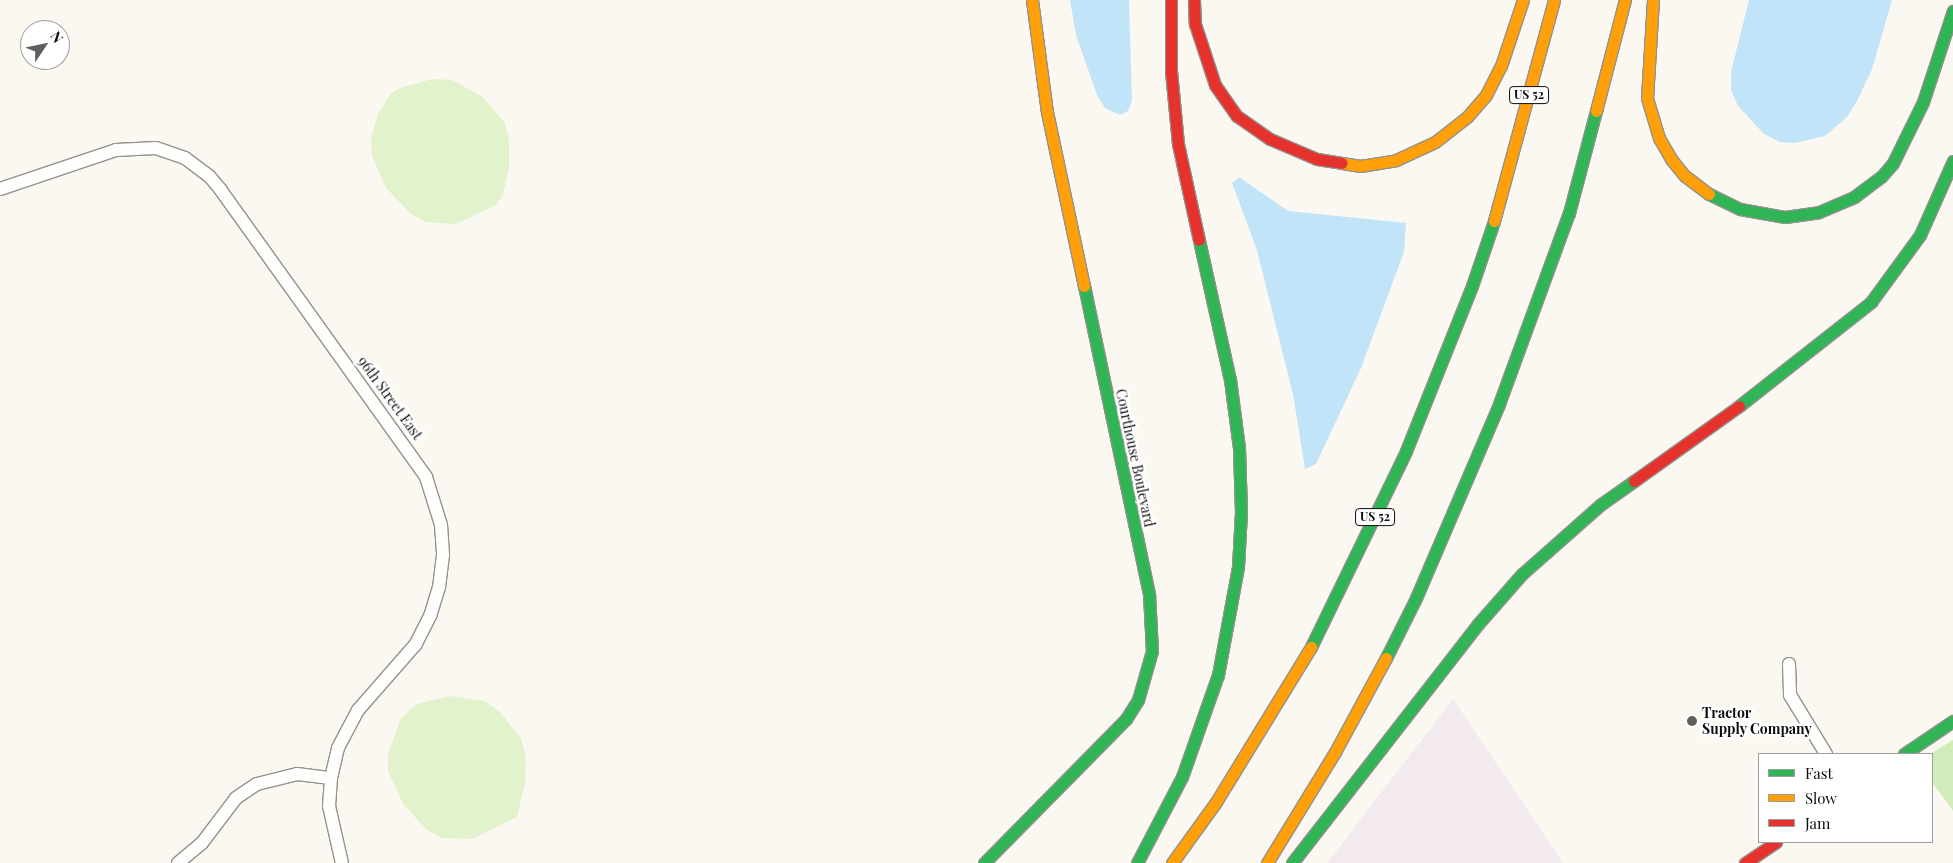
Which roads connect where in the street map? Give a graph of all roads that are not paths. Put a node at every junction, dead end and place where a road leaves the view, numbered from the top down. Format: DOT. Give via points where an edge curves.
graph roads {
  1 [pos="1032,0"];
  2 [pos="1171,0"];
  3 [pos="1194,0"];
  4 [pos="1524,0"];
  5 [pos="1554,0"];
  6 [pos="1625,0"];
  7 [pos="1653,0"];
  8 [pos="1953,11"];
  9 [pos="1953,161"];
  10 [pos="0,189"];
  11 [pos="1789,664"];
  12 [pos="1953,721"];
  13 [pos="1825,753"];
  14 [pos="1905,753"];
  15 [pos="331,778"];
  16 [pos="1775,843"];
  17 [pos="178,863"];
  18 [pos="342,863"];
  19 [pos="984,863"];
  20 [pos="1137,863"];
  21 [pos="1172,863"];
  22 [pos="1267,863"];
  23 [pos="1292,863"];
  24 [pos="1745,863"];
  1 -- 19 [label="main road, Courthouse Boulevard" via="1047,112 1149,594 1152,652 1138,700 1126,719"];
  2 -- 20 [label="main road" via="1171,71 1178,144 1230,380 1239,448 1241,512 1238,567 1218,675 1182,777"];
  3 -- 4 [label="main road" via="1195,24 1215,85 1237,116 1270,139 1317,159 1360,166 1396,160 1427,146 1467,117 1486,94 1501,66"];
  5 -- 21 [label="main road, US 52" via="1502,196 1465,304 1406,451 1337,599 1304,660 1216,802"];
  6 -- 22 [label="main road" via="1569,213 1499,404 1416,598 1335,752"];
  7 -- 8 [label="main road" via="1647,98 1654,126 1671,159 1685,176 1718,200 1740,209 1785,217 1836,206 1868,188 1887,170 1911,131"];
  9 -- 23 [label="main road" via="1920,235 1903,262 1870,302 1772,382 1600,505 1529,567 1478,624"];
  10 -- 15 [label="street, 96th Street East" via="116,150 156,148 185,158 220,189 426,476 443,540 442,570 435,602 415,645 351,720 338,748"];
  11 -- 13 [label="street" via="1790,695"];
  12 -- 14 [label="main road"];
  15 -- 17 [label="street" via="297,774 257,784 236,798 202,843"];
  15 -- 18 [label="street, 96th Street East" via="330,820"];
  16 -- 24 [label="main road"];
}
